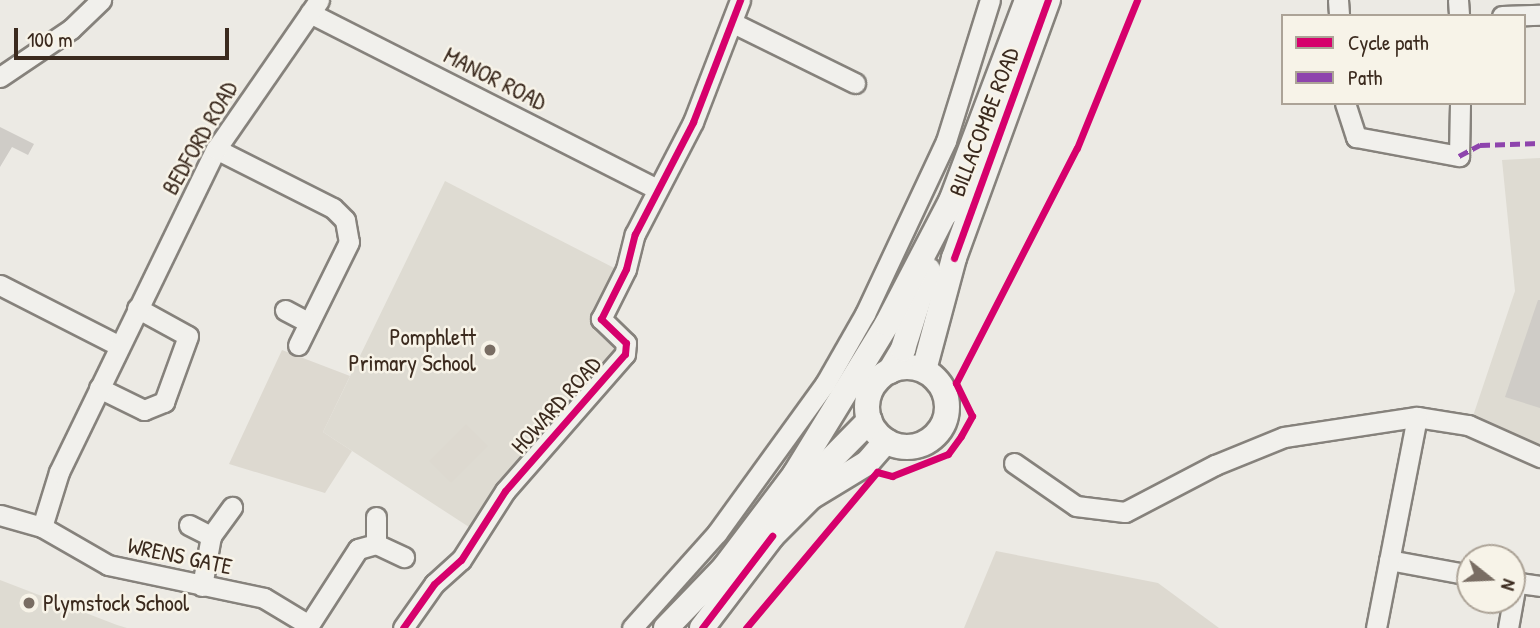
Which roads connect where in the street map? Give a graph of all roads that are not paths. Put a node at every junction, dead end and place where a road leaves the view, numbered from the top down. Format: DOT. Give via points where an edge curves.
graph roads {
  1 [pos="740,0"];
  2 [pos="990,0"];
  3 [pos="1027,0"];
  4 [pos="1048,0"];
  5 [pos="98,1"];
  6 [pos="315,7"];
  7 [pos="733,23"];
  8 [pos="0,77"];
  9 [pos="855,83"];
  10 [pos="1346,105"];
  11 [pos="1460,105"];
  12 [pos="216,149"];
  13 [pos="657,189"];
  14 [pos="953,197"];
  15 [pos="0,285"];
  16 [pos="137,308"];
  17 [pos="285,310"];
  18 [pos="309,324"];
  19 [pos="118,345"];
  20 [pos="298,345"];
  21 [pos="924,370"];
  22 [pos="890,371"];
  23 [pos="99,388"];
  24 [pos="1417,417"];
  25 [pos="870,420"];
  26 [pos="886,441"];
  27 [pos="1540,457"];
  28 [pos="1014,463"];
  29 [pos="232,507"];
  30 [pos="0,515"];
  31 [pos="376,517"];
  32 [pos="189,525"];
  33 [pos="42,527"];
  34 [pos="211,536"];
  35 [pos="376,544"];
  36 [pos="1390,554"];
  37 [pos="404,557"];
  38 [pos="1456,571"];
  39 [pos="721,572"];
  40 [pos="202,586"];
  41 [pos="308,627"];
  42 [pos="403,628"];
  43 [pos="632,628"];
  44 [pos="666,628"];
  45 [pos="702,628"];
  46 [pos="1376,628"];
  1 -- 7 [label="street, HOWARD ROAD"];
  2 -- 43 [label="street, BILLACOMBE ROAD" via="946,141 865,314 825,384 724,524"];
  3 -- 14 [label="main road, BILLACOMBE ROAD"];
  4 -- 21 [label="main road, BILLACOMBE ROAD" via="954,258"];
  5 -- 8 [label="street"];
  6 -- 12 [label="street, BEDFORD ROAD"];
  6 -- 13 [label="street, MANOR ROAD"];
  7 -- 9 [label="street"];
  7 -- 13 [label="street, HOWARD ROAD" via="693,122"];
  10 -- 11 [label="street" via="1356,137 1460,156"];
  12 -- 16 [label="street, BEDFORD ROAD"];
  12 -- 18 [label="street" via="333,208 345,220 349,242"];
  13 -- 42 [label="street, HOWARD ROAD" via="601,319 626,343 625,354 505,491 461,561 434,584"];
  14 -- 22 [label="main road, BILLACOMBE ROAD" via="903,349"];
  14 -- 39 [label="main road, BILLACOMBE ROAD" via="887,324 795,474"];
  15 -- 19 [label="street"];
  16 -- 19 [label="street, BEDFORD ROAD"];
  16 -- 23 [label="street" via="188,336 164,402 144,410"];
  17 -- 18 [label="street"];
  18 -- 20 [label="street"];
  19 -- 23 [label="street, BEDFORD ROAD"];
  21 -- 22 [label="main road"];
  21 -- 26 [label="main road" via="947,400 943,425 924,443"];
  22 -- 25 [label="main road, BILLACOMBE ROAD" via="869,394"];
  23 -- 33 [label="street, BEDFORD ROAD" via="59,472"];
  24 -- 27 [label="street" via="1468,425"];
  24 -- 28 [label="street" via="1284,437 1215,464 1125,512 1076,506"];
  24 -- 36 [label="street"];
  25 -- 26 [label="main road"];
  25 -- 39 [label="main road, BILLACOMBE ROAD"];
  26 -- 45 [label="main road" via="867,463 811,497 772,536"];
  29 -- 34 [label="street"];
  30 -- 33 [label="street, WRENS GATE"];
  31 -- 35 [label="street"];
  32 -- 34 [label="street"];
  33 -- 40 [label="street, WRENS GATE" via="108,565"];
  34 -- 40 [label="street"];
  35 -- 37 [label="street"];
  35 -- 41 [label="street, WRENS GATE" via="349,558 338,587"];
  36 -- 38 [label="street"];
  36 -- 46 [label="street"];
  39 -- 44 [label="main road, BILLACOMBE ROAD"];
  40 -- 41 [label="street, WRENS GATE" via="264,598"];
}
